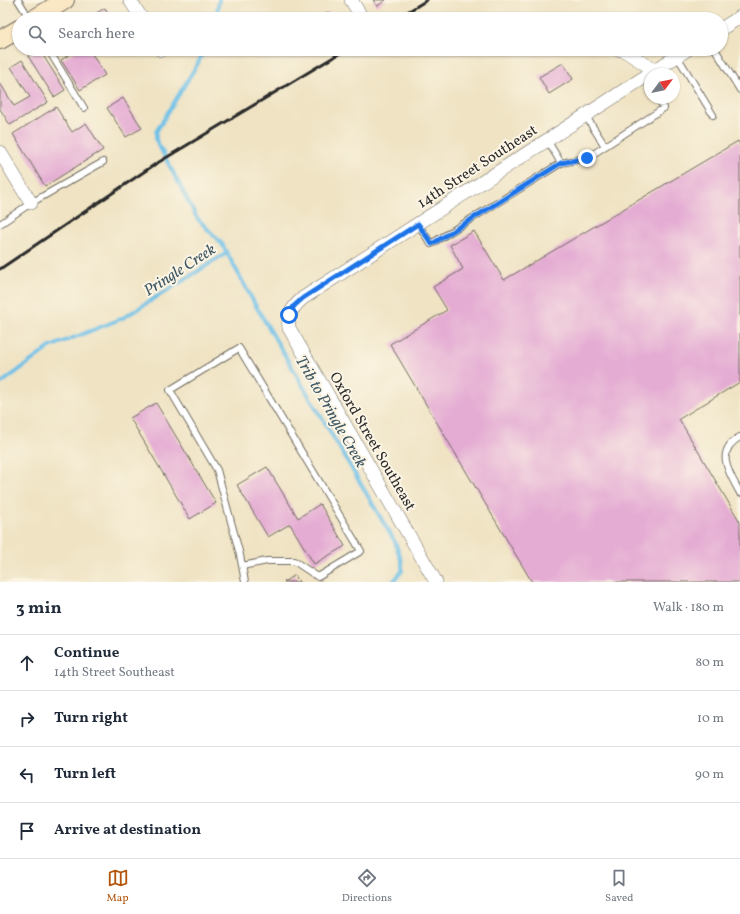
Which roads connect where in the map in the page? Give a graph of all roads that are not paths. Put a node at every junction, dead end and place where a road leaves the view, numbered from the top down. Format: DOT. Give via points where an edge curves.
graph roads {
  1 [pos="18,0"];
  2 [pos="65,0"];
  3 [pos="130,0"];
  4 [pos="351,0"];
  5 [pos="26,12"];
  6 [pos="45,12"];
  7 [pos="138,12"];
  8 [pos="359,12"];
  9 [pos="740,17"];
  10 [pos="728,24"];
  11 [pos="12,33"];
  12 [pos="0,40"];
  13 [pos="52,56"];
  14 [pos="630,56"];
  15 [pos="677,56"];
  16 [pos="719,56"];
  17 [pos="662,68"];
  18 [pos="644,71"];
  19 [pos="644,81"];
  20 [pos="740,90"];
  21 [pos="662,104"];
  22 [pos="84,108"];
  23 [pos="586,115"];
  24 [pos="713,115"];
  25 [pos="547,140"];
  26 [pos="605,146"];
  27 [pos="0,152"];
  28 [pos="103,162"];
  29 [pos="561,163"];
  30 [pos="31,203"];
  31 [pos="1,221"];
  32 [pos="418,224"];
  33 [pos="289,315"];
  34 [pos="740,437"];
  35 [pos="740,493"];
  36 [pos="242,566"];
  37 [pos="245,582"];
  38 [pos="436,582"];
  1 -- 5 [label="lane"];
  2 -- 6 [label="main road"];
  3 -- 7 [label="street"];
  4 -- 8 [label="street"];
  9 -- 10 [label="street"];
  11 -- 12 [label="main road"];
  13 -- 22 [label="lane"];
  14 -- 18 [label="street"];
  15 -- 17 [label="street, 14th Street Southeast"];
  15 -- 24 [label="lane"];
  16 -- 20 [label="lane"];
  19 -- 23 [label="street, 14th Street Southeast"];
  21 -- 26 [label="lane" via="664,108"];
  23 -- 25 [label="street, 14th Street Southeast"];
  23 -- 26 [label="lane"];
  25 -- 29 [label="lane"];
  25 -- 32 [label="street, 14th Street Southeast"];
  26 -- 29 [label="lane" via="587,158"];
  27 -- 30 [label="street"];
  28 -- 30 [label="lane"];
  29 -- 32 [label="lane" via="432,244"];
  30 -- 31 [label="lane"];
  32 -- 33 [label="street, 14th Street Southeast" via="303,298"];
  33 -- 38 [label="street, Oxford Street Southeast" via="289,328"];
  34 -- 35 [label="lane" via="726,448 726,470"];
  36 -- 36 [label="lane" via="217,470 170,390 239,348 361,551 318,577 294,561 267,561"];
  36 -- 37 [label="lane"];
}
